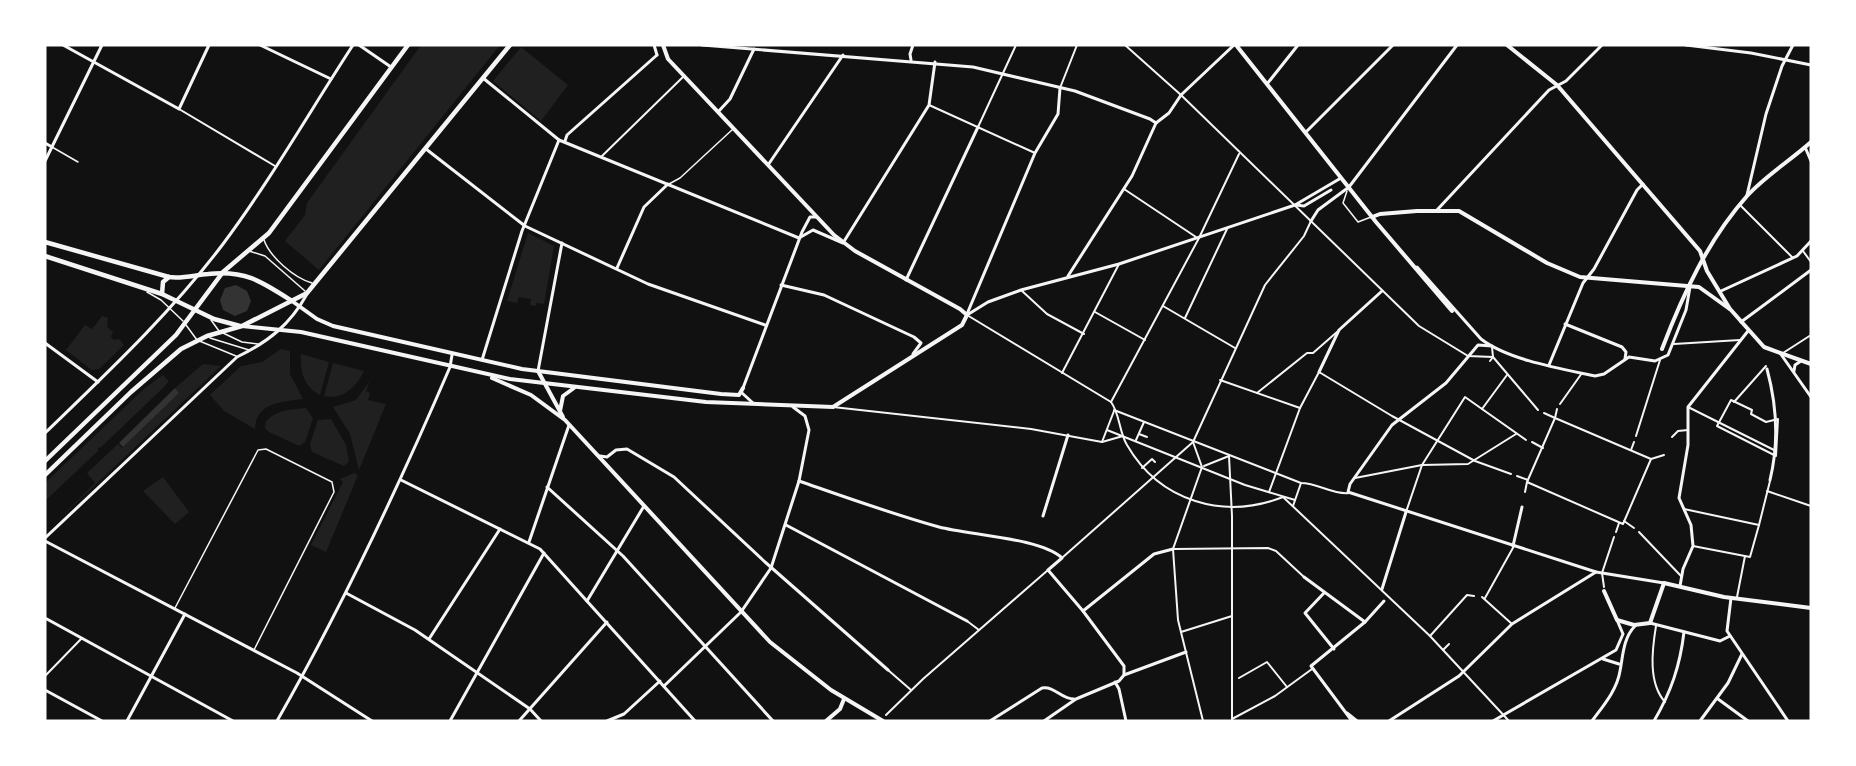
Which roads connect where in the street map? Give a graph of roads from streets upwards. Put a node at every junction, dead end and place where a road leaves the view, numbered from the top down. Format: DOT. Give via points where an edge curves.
graph roads {
  1 [pos="63,45"];
  2 [pos="102,45"];
  3 [pos="209,45"];
  4 [pos="260,45"];
  5 [pos="353,45"];
  6 [pos="359,45"];
  7 [pos="408,45"];
  8 [pos="510,45"];
  9 [pos="654,45"];
  10 [pos="663,45"];
  11 [pos="702,45"];
  12 [pos="913,45"];
  13 [pos="1016,45"];
  14 [pos="1077,45"];
  15 [pos="1125,45"];
  16 [pos="1235,45"];
  17 [pos="1298,45"];
  18 [pos="1393,45"];
  19 [pos="1457,45"];
  20 [pos="1507,45"];
  21 [pos="1602,45"];
  22 [pos="1686,45"];
  23 [pos="1793,45"];
  24 [pos="744,46"];
  25 [pos="754,49"];
  26 [pos="657,55"];
  27 [pos="843,55"];
  28 [pos="668,59"];
  29 [pos="1786,59"];
  30 [pos="912,61"];
  31 [pos="93,62"];
  32 [pos="935,62"];
  33 [pos="1811,65"];
  34 [pos="391,68"];
  35 [pos="1004,73"];
  36 [pos="684,76"];
  37 [pos="483,78"];
  38 [pos="331,79"];
  39 [pos="1267,84"];
  40 [pos="1557,85"];
  41 [pos="1060,88"];
  42 [pos="1181,95"];
  43 [pos="929,105"];
  44 [pos="179,109"];
  45 [pos="718,112"];
  46 [pos="1156,123"];
  47 [pos="978,127"];
  48 [pos="1306,132"];
  49 [pos="559,140"];
  50 [pos="564,142"];
  51 [pos="1811,142"];
  52 [pos="45,143"];
  53 [pos="52,147"];
  54 [pos="1805,147"];
  55 [pos="426,148"];
  56 [pos="1035,153"];
  57 [pos="1240,154"];
  58 [pos="602,156"];
  59 [pos="45,161"];
  60 [pos="1811,161"];
  61 [pos="768,165"];
  62 [pos="274,166"];
  63 [pos="1341,177"];
  64 [pos="668,184"];
  65 [pos="1643,184"];
  66 [pos="1349,188"];
  67 [pos="1124,189"];
  68 [pos="1331,189"];
  69 [pos="1747,197"];
  70 [pos="1295,205"];
  71 [pos="1740,205"];
  72 [pos="1437,210"];
  73 [pos="816,217"];
  74 [pos="1372,217"];
  75 [pos="1311,221"];
  76 [pos="525,226"];
  77 [pos="1227,228"];
  78 [pos="799,238"];
  79 [pos="1198,238"];
  80 [pos="1811,241"];
  81 [pos="45,242"];
  82 [pos="562,243"];
  83 [pos="843,243"];
  84 [pos="1803,251"];
  85 [pos="46,258"];
  86 [pos="1703,258"];
  87 [pos="1793,258"];
  88 [pos="1811,261"];
  89 [pos="1119,264"];
  90 [pos="1417,267"];
  91 [pos="617,269"];
  92 [pos="1811,270"];
  93 [pos="223,272"];
  94 [pos="198,275"];
  95 [pos="170,277"];
  96 [pos="1067,277"];
  97 [pos="1586,278"];
  98 [pos="906,280"];
  99 [pos="781,285"];
  100 [pos="1689,286"];
  101 [pos="1021,290"];
  102 [pos="1382,291"];
  103 [pos="1721,291"];
  104 [pos="308,293"];
  105 [pos="162,294"];
  106 [pos="175,299"];
  107 [pos="292,301"];
  108 [pos="1163,306"];
  109 [pos="300,307"];
  110 [pos="194,309"];
  111 [pos="1452,310"];
  112 [pos="1731,310"];
  113 [pos="1095,312"];
  114 [pos="967,315"];
  115 [pos="1185,318"];
  116 [pos="1742,322"];
  117 [pos="1565,324"];
  118 [pos="765,325"];
  119 [pos="242,326"];
  120 [pos="280,330"];
  121 [pos="1339,330"];
  122 [pos="1748,331"];
  123 [pos="1084,334"];
  124 [pos="1811,336"];
  125 [pos="1145,340"];
  126 [pos="1740,340"];
  127 [pos="45,343"];
  128 [pos="1674,344"];
  129 [pos="1492,346"];
  130 [pos="1235,348"];
  131 [pos="1662,349"];
  132 [pos="1780,353"];
  133 [pos="913,354"];
  134 [pos="452,355"];
  135 [pos="1468,356"];
  136 [pos="1493,357"];
  137 [pos="1625,359"];
  138 [pos="1660,360"];
  139 [pos="482,361"];
  140 [pos="1490,361"];
  141 [pos="1801,361"];
  142 [pos="1811,364"];
  143 [pos="1549,365"];
  144 [pos="450,367"];
  145 [pos="1767,368"];
  146 [pos="538,371"];
  147 [pos="1319,372"];
  148 [pos="1794,372"];
  149 [pos="1062,373"];
  150 [pos="1582,373"];
  151 [pos="1508,374"];
  152 [pos="486,375"];
  153 [pos="1220,380"];
  154 [pos="98,382"];
  155 [pos="543,382"];
  156 [pos="577,387"];
  157 [pos="742,390"];
  158 [pos="1257,393"];
  159 [pos="1811,397"];
  160 [pos="1111,402"];
  161 [pos="1734,402"];
  162 [pos="753,403"];
  163 [pos="1560,404"];
  164 [pos="787,406"];
  165 [pos="832,407"];
  166 [pos="1688,407"];
  167 [pos="1300,408"];
  168 [pos="1482,409"];
  169 [pos="1557,409"];
  170 [pos="1114,410"];
  171 [pos="1538,410"];
  172 [pos="560,411"];
  173 [pos="1544,413"];
  174 [pos="1400,418"];
  175 [pos="1555,418"];
  176 [pos="1775,419"];
  177 [pos="565,420"];
  178 [pos="1144,422"];
  179 [pos="1719,424"];
  180 [pos="569,425"];
  181 [pos="1107,430"];
  182 [pos="1688,430"];
  183 [pos="45,433"];
  184 [pos="1139,434"];
  185 [pos="1516,434"];
  186 [pos="1068,435"];
  187 [pos="1123,436"];
  188 [pos="1636,436"];
  189 [pos="1148,437"];
  190 [pos="1672,437"];
  191 [pos="1438,439"];
  192 [pos="1136,440"];
  193 [pos="1526,440"];
  194 [pos="1101,442"];
  195 [pos="1193,442"];
  196 [pos="1532,442"];
  197 [pos="1634,442"];
  198 [pos="1542,448"];
  199 [pos="1631,450"];
  200 [pos="1776,451"];
  201 [pos="596,454"];
  202 [pos="1664,455"];
  203 [pos="1178,456"];
  204 [pos="1229,456"];
  205 [pos="1776,456"];
  206 [pos="1651,459"];
  207 [pos="45,461"];
  208 [pos="1475,461"];
  209 [pos="1155,462"];
  210 [pos="1422,465"];
  211 [pos="1144,466"];
  212 [pos="1202,467"];
  213 [pos="1276,473"];
  214 [pos="1511,474"];
  215 [pos="45,475"];
  216 [pos="1517,476"];
  217 [pos="1231,478"];
  218 [pos="1354,478"];
  219 [pos="1153,479"];
  220 [pos="401,480"];
  221 [pos="1770,480"];
  222 [pos="799,481"];
  223 [pos="1528,481"];
  224 [pos="1301,483"];
  225 [pos="1169,485"];
  226 [pos="547,487"];
  227 [pos="1166,489"];
  228 [pos="1767,491"];
  229 [pos="1269,492"];
  230 [pos="1525,492"];
  231 [pos="1349,493"];
  232 [pos="1283,497"];
  233 [pos="1189,500"];
  234 [pos="1295,500"];
  235 [pos="644,506"];
  236 [pos="1293,506"];
  237 [pos="1811,506"];
  238 [pos="1522,507"];
  239 [pos="1232,508"];
  240 [pos="1682,509"];
  241 [pos="1406,512"];
  242 [pos="1043,516"];
  243 [pos="1624,522"];
  244 [pos="1619,523"];
  245 [pos="786,525"];
  246 [pos="1759,525"];
  247 [pos="1634,528"];
  248 [pos="500,529"];
  249 [pos="1616,532"];
  250 [pos="1639,532"];
  251 [pos="1614,537"];
  252 [pos="45,539"];
  253 [pos="529,543"];
  254 [pos="1513,546"];
  255 [pos="1693,546"];
  256 [pos="1232,547"];
  257 [pos="1173,549"];
  258 [pos="616,550"];
  259 [pos="544,553"];
  260 [pos="1745,556"];
  261 [pos="1062,558"];
  262 [pos="771,568"];
  263 [pos="1048,570"];
  264 [pos="1596,572"];
  265 [pos="1602,573"];
  266 [pos="1681,576"];
  267 [pos="1304,577"];
  268 [pos="1664,583"];
  269 [pos="1680,586"];
  270 [pos="1382,589"];
  271 [pos="1604,589"];
  272 [pos="346,593"];
  273 [pos="1324,593"];
  274 [pos="1389,596"];
  275 [pos="1474,596"];
  276 [pos="1731,597"];
  277 [pos="1737,597"];
  278 [pos="1384,601"];
  279 [pos="587,602"];
  280 [pos="1811,608"];
  281 [pos="1083,610"];
  282 [pos="741,612"];
  283 [pos="185,615"];
  284 [pos="1232,616"];
  285 [pos="45,618"];
  286 [pos="1617,620"];
  287 [pos="967,621"];
  288 [pos="607,622"];
  289 [pos="1365,622"];
  290 [pos="1650,623"];
  291 [pos="1512,624"];
  292 [pos="1638,625"];
  293 [pos="1656,626"];
  294 [pos="979,630"];
  295 [pos="1181,632"];
  296 [pos="1684,632"];
  297 [pos="1430,636"];
  298 [pos="1730,636"];
  299 [pos="82,638"];
  300 [pos="429,639"];
  301 [pos="1449,644"];
  302 [pos="706,647"];
  303 [pos="1334,649"];
  304 [pos="1443,650"];
  305 [pos="1186,652"];
  306 [pos="1742,653"];
  307 [pos="1603,659"];
  308 [pos="1621,666"];
  309 [pos="1312,669"];
  310 [pos="888,670"];
  311 [pos="478,672"];
  312 [pos="1465,672"];
  313 [pos="1124,675"];
  314 [pos="45,676"];
  315 [pos="151,676"];
  316 [pos="302,677"];
  317 [pos="1239,678"];
  318 [pos="660,681"];
  319 [pos="1115,682"];
  320 [pos="664,686"];
  321 [pos="1287,687"];
  322 [pos="45,690"];
  323 [pos="911,690"];
  324 [pos="844,699"];
  325 [pos="1076,699"];
  326 [pos="1718,699"];
  327 [pos="1665,702"];
  328 [pos="530,709"];
  329 [pos="886,715"];
  330 [pos="1504,715"];
  331 [pos="1232,720"];
  332 [pos="102,721"];
  333 [pos="127,721"];
  334 [pos="233,721"];
  335 [pos="277,721"];
  336 [pos="372,721"];
  337 [pos="450,721"];
  338 [pos="519,721"];
  339 [pos="541,721"];
  340 [pos="607,721"];
  341 [pos="695,721"];
  342 [pos="773,721"];
  343 [pos="826,721"];
  344 [pos="883,721"];
  345 [pos="990,721"];
  346 [pos="1044,721"];
  347 [pos="1126,721"];
  348 [pos="1203,721"];
  349 [pos="1355,721"];
  350 [pos="1389,721"];
  351 [pos="1493,721"];
  352 [pos="1509,721"];
  353 [pos="1592,721"];
  354 [pos="1654,721"];
  355 [pos="1700,721"];
  356 [pos="1748,721"];
  357 [pos="1788,721"];
  1 -- 31 [label="street"];
  2 -- 31 [label="street"];
  3 -- 44 [label="street"];
  4 -- 38 [label="street"];
  5 -- 38 [label="street"];
  6 -- 34 [label="street"];
  7 -- 34 [label="main road"];
  8 -- 37 [label="main road"];
  9 -- 26 [label="street"];
  10 -- 28 [label="street"];
  11 -- 24 [label="street"];
  12 -- 30 [label="street"];
  13 -- 35 [label="street"];
  14 -- 41 [label="street"];
  15 -- 42 [label="street"];
  16 -- 39 [label="street"];
  16 -- 42 [label="street"];
  17 -- 39 [label="street"];
  18 -- 48 [label="street"];
  19 -- 66 [label="street"];
  20 -- 40 [label="street"];
  21 -- 40 [label="street"];
  22 -- 29 [label="street"];
  23 -- 29 [label="street"];
  24 -- 25 [label="street"];
  25 -- 27 [label="street"];
  25 -- 45 [label="street" via="730,99"];
  26 -- 28 [label="street"];
  26 -- 50 [label="street" via="567,135"];
  27 -- 30 [label="street"];
  27 -- 61 [label="street"];
  28 -- 36 [label="street"];
  29 -- 33 [label="street"];
  29 -- 69 [label="street" via="1766,114"];
  30 -- 32 [label="street"];
  31 -- 44 [label="street"];
  31 -- 53 [label="street"];
  32 -- 35 [label="street"];
  32 -- 43 [label="street"];
  34 -- 93 [label="main road" via="290,208 264,239"];
  35 -- 41 [label="street"];
  35 -- 47 [label="street"];
  36 -- 45 [label="street"];
  36 -- 58 [label="street"];
  37 -- 49 [label="street"];
  37 -- 55 [label="main road"];
  38 -- 62 [label="street"];
  39 -- 48 [label="street"];
  40 -- 65 [label="street"];
  40 -- 72 [label="street"];
  41 -- 46 [label="street"];
  41 -- 56 [label="street" via="1058,114"];
  42 -- 46 [label="street" via="1169,113"];
  42 -- 57 [label="street"];
  43 -- 47 [label="street"];
  43 -- 83 [label="street"];
  44 -- 62 [label="street"];
  45 -- 61 [label="street"];
  46 -- 67 [label="street"];
  47 -- 56 [label="street"];
  47 -- 98 [label="street"];
  48 -- 63 [label="street"];
  49 -- 50 [label="street"];
  49 -- 76 [label="street"];
  50 -- 58 [label="street"];
  51 -- 54 [label="street"];
  52 -- 53 [label="street"];
  53 -- 59 [label="street"];
  54 -- 60 [label="street"];
  54 -- 69 [label="street"];
  55 -- 76 [label="street"];
  55 -- 104 [label="main road"];
  56 -- 114 [label="street"];
  57 -- 70 [label="street"];
  57 -- 79 [label="street"];
  58 -- 64 [label="street"];
  61 -- 73 [label="street"];
  62 -- 94 [label="street"];
  63 -- 66 [label="street"];
  63 -- 70 [label="street"];
  64 -- 78 [label="street"];
  64 -- 91 [label="street" via="644,207"];
  65 -- 86 [label="street"];
  65 -- 97 [label="street"];
  66 -- 74 [label="street"];
  66 -- 75 [label="street" via="1318,210"];
  67 -- 79 [label="street"];
  67 -- 96 [label="street"];
  68 -- 70 [label="street" via="1305,206"];
  69 -- 71 [label="street"];
  70 -- 75 [label="street"];
  70 -- 77 [label="street"];
  71 -- 86 [label="street"];
  71 -- 87 [label="street"];
  72 -- 74 [label="street"];
  72 -- 97 [label="street" via="1464,213 1553,266"];
  73 -- 78 [label="street" via="810,217"];
  73 -- 83 [label="street"];
  74 -- 90 [label="street"];
  75 -- 102 [label="street"];
  75 -- 130 [label="street" via="1304,237 1264,285"];
  76 -- 82 [label="street"];
  76 -- 139 [label="street"];
  77 -- 79 [label="street"];
  77 -- 115 [label="street"];
  78 -- 83 [label="street" via="813,230"];
  78 -- 99 [label="street"];
  79 -- 89 [label="street"];
  79 -- 108 [label="street"];
  80 -- 84 [label="street"];
  81 -- 95 [label="main road"];
  82 -- 91 [label="street"];
  82 -- 146 [label="street"];
  83 -- 98 [label="street"];
  84 -- 87 [label="street"];
  84 -- 88 [label="street"];
  85 -- 105 [label="main road"];
  86 -- 100 [label="street"];
  86 -- 103 [label="street"];
  87 -- 103 [label="street"];
  89 -- 96 [label="street"];
  89 -- 113 [label="street"];
  90 -- 111 [label="street"];
  90 -- 129 [label="street"];
  91 -- 118 [label="street" via="648,284"];
  92 -- 116 [label="street"];
  93 -- 94 [label="main road"];
  93 -- 107 [label="main road" via="253,278"];
  93 -- 110 [label="main road"];
  94 -- 95 [label="main road"];
  94 -- 106 [label="street"];
  95 -- 105 [label="main road" via="162,286"];
  96 -- 101 [label="street"];
  97 -- 100 [label="street"];
  97 -- 117 [label="street"];
  98 -- 114 [label="street"];
  99 -- 118 [label="street"];
  99 -- 133 [label="street" via="824,295 919,341 920,346"];
  100 -- 112 [label="street" via="1710,292"];
  100 -- 128 [label="street" via="1686,310"];
  100 -- 131 [label="street"];
  101 -- 114 [label="street"];
  101 -- 123 [label="street" via="1047,314"];
  102 -- 121 [label="street"];
  102 -- 135 [label="street" via="1419,326"];
  103 -- 112 [label="street"];
  104 -- 107 [label="main road"];
  104 -- 109 [label="street"];
  105 -- 106 [label="main road"];
  106 -- 110 [label="main road"];
  106 -- 154 [label="street"];
  107 -- 109 [label="street"];
  107 -- 119 [label="main road"];
  108 -- 115 [label="street"];
  108 -- 125 [label="street"];
  109 -- 120 [label="street"];
  109 -- 134 [label="street" via="333,326"];
  110 -- 119 [label="main road" via="225,324"];
  110 -- 207 [label="main road" via="172,339"];
  112 -- 116 [label="street"];
  113 -- 123 [label="street"];
  113 -- 125 [label="street"];
  114 -- 133 [label="street" via="954,331"];
  114 -- 149 [label="street"];
  115 -- 130 [label="street"];
  116 -- 122 [label="street"];
  117 -- 137 [label="street" via="1622,346"];
  117 -- 143 [label="street"];
  118 -- 157 [label="street"];
  119 -- 120 [label="street"];
  119 -- 215 [label="main road" via="181,349"];
  120 -- 144 [label="street"];
  120 -- 252 [label="street" via="237,357"];
  121 -- 147 [label="street"];
  121 -- 158 [label="street"];
  122 -- 126 [label="street"];
  122 -- 132 [label="street" via="1764,347"];
  123 -- 149 [label="street"];
  124 -- 132 [label="street"];
  125 -- 160 [label="street"];
  126 -- 128 [label="street"];
  126 -- 166 [label="street"];
  127 -- 154 [label="street"];
  128 -- 138 [label="street"];
  129 -- 135 [label="street" via="1478,345"];
  129 -- 136 [label="street"];
  129 -- 143 [label="street"];
  130 -- 153 [label="street"];
  132 -- 141 [label="street"];
  132 -- 148 [label="street"];
  133 -- 165 [label="street"];
  134 -- 139 [label="street"];
  134 -- 144 [label="street"];
  135 -- 136 [label="street"];
  135 -- 174 [label="street" via="1446,383"];
  136 -- 140 [label="street"];
  136 -- 151 [label="street"];
  137 -- 138 [label="street" via="1633,356"];
  137 -- 150 [label="street" via="1599,376"];
  138 -- 188 [label="street"];
  139 -- 146 [label="street"];
  141 -- 142 [label="street"];
  141 -- 148 [label="street"];
  143 -- 150 [label="street"];
  144 -- 152 [label="street"];
  144 -- 220 [label="street"];
  145 -- 161 [label="street"];
  145 -- 176 [label="street" via="1775,398"];
  146 -- 155 [label="street"];
  146 -- 157 [label="street" via="721,394"];
  147 -- 167 [label="street"];
  147 -- 174 [label="street"];
  148 -- 159 [label="street"];
  149 -- 160 [label="street"];
  150 -- 163 [label="street"];
  151 -- 168 [label="street"];
  151 -- 171 [label="street"];
  152 -- 155 [label="street"];
  152 -- 177 [label="street" via="531,395"];
  153 -- 158 [label="street"];
  153 -- 195 [label="street"];
  154 -- 183 [label="street"];
  155 -- 156 [label="street"];
  155 -- 172 [label="street"];
  156 -- 162 [label="street" via="706,402"];
  156 -- 172 [label="street" via="564,396"];
  157 -- 162 [label="street"];
  158 -- 167 [label="street"];
  160 -- 170 [label="street"];
  161 -- 176 [label="street" via="1766,422"];
  161 -- 179 [label="street" via="1731,399"];
  162 -- 164 [label="street"];
  164 -- 165 [label="street"];
  164 -- 222 [label="street" via="804,414 809,425"];
  165 -- 186 [label="street"];
  166 -- 179 [label="street"];
  166 -- 182 [label="street"];
  167 -- 213 [label="street"];
  168 -- 185 [label="street"];
  168 -- 191 [label="street" via="1465,398"];
  169 -- 175 [label="street"];
  170 -- 178 [label="street"];
  170 -- 181 [label="street"];
  170 -- 187 [label="street"];
  172 -- 177 [label="street"];
  173 -- 175 [label="street"];
  174 -- 191 [label="street"];
  174 -- 218 [label="street"];
  175 -- 198 [label="street"];
  175 -- 199 [label="street"];
  176 -- 200 [label="street"];
  176 -- 205 [label="street" via="1779,436"];
  177 -- 180 [label="street"];
  178 -- 184 [label="street"];
  178 -- 195 [label="street"];
  179 -- 200 [label="street"];
  179 -- 205 [label="street"];
  180 -- 201 [label="street"];
  180 -- 226 [label="street"];
  181 -- 187 [label="street"];
  181 -- 194 [label="street"];
  182 -- 190 [label="street" via="1678,431"];
  182 -- 240 [label="street" via="1679,498"];
  184 -- 189 [label="street"];
  184 -- 192 [label="street"];
  185 -- 193 [label="street"];
  185 -- 208 [label="street"];
  186 -- 194 [label="street"];
  186 -- 242 [label="street"];
  187 -- 192 [label="street"];
  187 -- 194 [label="street"];
  187 -- 211 [label="street"];
  191 -- 208 [label="street"];
  191 -- 210 [label="street"];
  192 -- 203 [label="street"];
  195 -- 203 [label="street"];
  195 -- 204 [label="street"];
  195 -- 212 [label="street"];
  196 -- 198 [label="street"];
  197 -- 199 [label="street"];
  198 -- 223 [label="street"];
  199 -- 206 [label="street"];
  200 -- 205 [label="street"];
  201 -- 235 [label="street"];
  201 -- 262 [label="street" via="607,457 616,450 627,449 674,477"];
  202 -- 206 [label="street"];
  203 -- 212 [label="street"];
  203 -- 219 [label="street"];
  204 -- 212 [label="street"];
  204 -- 213 [label="street"];
  204 -- 217 [label="street"];
  205 -- 221 [label="street"];
  206 -- 243 [label="street"];
  208 -- 210 [label="street"];
  208 -- 214 [label="street"];
  209 -- 211 [label="street" via="1152,459"];
  210 -- 218 [label="street"];
  210 -- 241 [label="street"];
  211 -- 219 [label="street"];
  212 -- 217 [label="street"];
  212 -- 233 [label="street"];
  213 -- 224 [label="street"];
  213 -- 229 [label="street"];
  216 -- 223 [label="street"];
  217 -- 229 [label="street"];
  217 -- 239 [label="street"];
  218 -- 231 [label="street" via="1347,489"];
  219 -- 227 [label="street"];
  219 -- 261 [label="street"];
  220 -- 248 [label="street"];
  220 -- 272 [label="street"];
  221 -- 228 [label="street"];
  222 -- 245 [label="street"];
  222 -- 261 [label="street" via="939,527 1034,545"];
  223 -- 230 [label="street"];
  223 -- 244 [label="street"];
  224 -- 231 [label="street"];
  224 -- 234 [label="street"];
  225 -- 227 [label="street"];
  226 -- 253 [label="street"];
  226 -- 258 [label="street"];
  227 -- 233 [label="street"];
  228 -- 237 [label="street"];
  228 -- 246 [label="street"];
  229 -- 232 [label="street"];
  231 -- 241 [label="street"];
  232 -- 234 [label="street"];
  232 -- 236 [label="street"];
  232 -- 239 [label="street" via="1252,507"];
  233 -- 239 [label="street"];
  233 -- 257 [label="street"];
  234 -- 236 [label="street"];
  235 -- 258 [label="street"];
  235 -- 282 [label="street"];
  236 -- 270 [label="street"];
  238 -- 254 [label="street"];
  239 -- 256 [label="street"];
  240 -- 246 [label="street"];
  240 -- 255 [label="street" via="1691,525"];
  241 -- 254 [label="street"];
  241 -- 270 [label="street"];
  243 -- 244 [label="street"];
  243 -- 247 [label="street"];
  244 -- 249 [label="street"];
  245 -- 262 [label="street"];
  245 -- 287 [label="street"];
  246 -- 260 [label="street" via="1750,557"];
  248 -- 253 [label="street"];
  248 -- 300 [label="street"];
  250 -- 266 [label="street"];
  251 -- 265 [label="street"];
  252 -- 283 [label="street"];
  253 -- 259 [label="street"];
  254 -- 264 [label="street"];
  254 -- 291 [label="street" via="1484,597"];
  255 -- 260 [label="street"];
  255 -- 266 [label="street"];
  256 -- 257 [label="street"];
  256 -- 267 [label="street" via="1272,549"];
  256 -- 284 [label="street"];
  257 -- 281 [label="street" via="1154,554"];
  257 -- 295 [label="street"];
  258 -- 279 [label="street"];
  258 -- 302 [label="street"];
  259 -- 279 [label="street"];
  259 -- 311 [label="street"];
  260 -- 277 [label="street"];
  261 -- 263 [label="street"];
  262 -- 282 [label="street"];
  262 -- 310 [label="street"];
  263 -- 281 [label="street"];
  263 -- 294 [label="street"];
  264 -- 265 [label="street"];
  264 -- 291 [label="street"];
  265 -- 268 [label="street"];
  265 -- 271 [label="street"];
  266 -- 269 [label="street"];
  267 -- 273 [label="street"];
  268 -- 269 [label="street"];
  268 -- 290 [label="street"];
  269 -- 276 [label="street"];
  270 -- 274 [label="street"];
  271 -- 286 [label="street"];
  272 -- 300 [label="street"];
  272 -- 316 [label="street"];
  273 -- 289 [label="street"];
  273 -- 303 [label="street" via="1305,613"];
  274 -- 278 [label="street"];
  274 -- 297 [label="street"];
  275 -- 297 [label="street" via="1467,595"];
  276 -- 277 [label="street"];
  276 -- 298 [label="street" via="1727,632"];
  277 -- 280 [label="street"];
  278 -- 289 [label="street"];
  279 -- 288 [label="street"];
  281 -- 313 [label="street" via="1124,666"];
  282 -- 302 [label="street"];
  282 -- 324 [label="street" via="790,660"];
  283 -- 315 [label="street"];
  283 -- 316 [label="street"];
  284 -- 295 [label="street"];
  284 -- 331 [label="street"];
  285 -- 299 [label="street"];
  286 -- 292 [label="street"];
  286 -- 307 [label="street" via="1623,637 1618,648"];
  287 -- 294 [label="street"];
  288 -- 318 [label="street"];
  288 -- 328 [label="street"];
  289 -- 303 [label="street"];
  290 -- 292 [label="street"];
  290 -- 293 [label="street"];
  291 -- 312 [label="street"];
  292 -- 308 [label="street" via="1629,635"];
  293 -- 296 [label="street"];
  293 -- 327 [label="street" via="1656,692"];
  294 -- 323 [label="street"];
  295 -- 305 [label="street"];
  296 -- 298 [label="street" via="1722,641"];
  296 -- 327 [label="street" via="1679,666"];
  297 -- 304 [label="street"];
  298 -- 306 [label="street"];
  299 -- 314 [label="street"];
  299 -- 315 [label="street"];
  300 -- 311 [label="street"];
  301 -- 304 [label="street"];
  302 -- 320 [label="street"];
  302 -- 342 [label="street"];
  303 -- 309 [label="street" via="1312,664"];
  304 -- 312 [label="street"];
  305 -- 313 [label="street"];
  305 -- 348 [label="street"];
  306 -- 326 [label="street"];
  306 -- 357 [label="street"];
  307 -- 308 [label="street"];
  307 -- 330 [label="street"];
  308 -- 353 [label="street" via="1611,695"];
  309 -- 321 [label="street"];
  309 -- 349 [label="street"];
  310 -- 323 [label="street"];
  311 -- 328 [label="street"];
  311 -- 337 [label="street"];
  312 -- 330 [label="street"];
  312 -- 350 [label="street"];
  313 -- 319 [label="street"];
  315 -- 333 [label="street"];
  315 -- 334 [label="street"];
  316 -- 335 [label="street"];
  316 -- 336 [label="street"];
  317 -- 321 [label="street" via="1267,662"];
  318 -- 320 [label="street"];
  318 -- 340 [label="street" via="624,714"];
  319 -- 325 [label="street"];
  319 -- 347 [label="street"];
  320 -- 341 [label="street"];
  321 -- 331 [label="street"];
  322 -- 332 [label="street"];
  323 -- 329 [label="street"];
  324 -- 343 [label="street" via="840,709"];
  324 -- 344 [label="street"];
  325 -- 345 [label="street" via="1065,698 1052,688 1042,688"];
  325 -- 346 [label="street"];
  326 -- 355 [label="street"];
  326 -- 356 [label="street"];
  327 -- 354 [label="street"];
  328 -- 338 [label="street"];
  328 -- 339 [label="street"];
  330 -- 351 [label="street"];
  330 -- 352 [label="street"];
}
